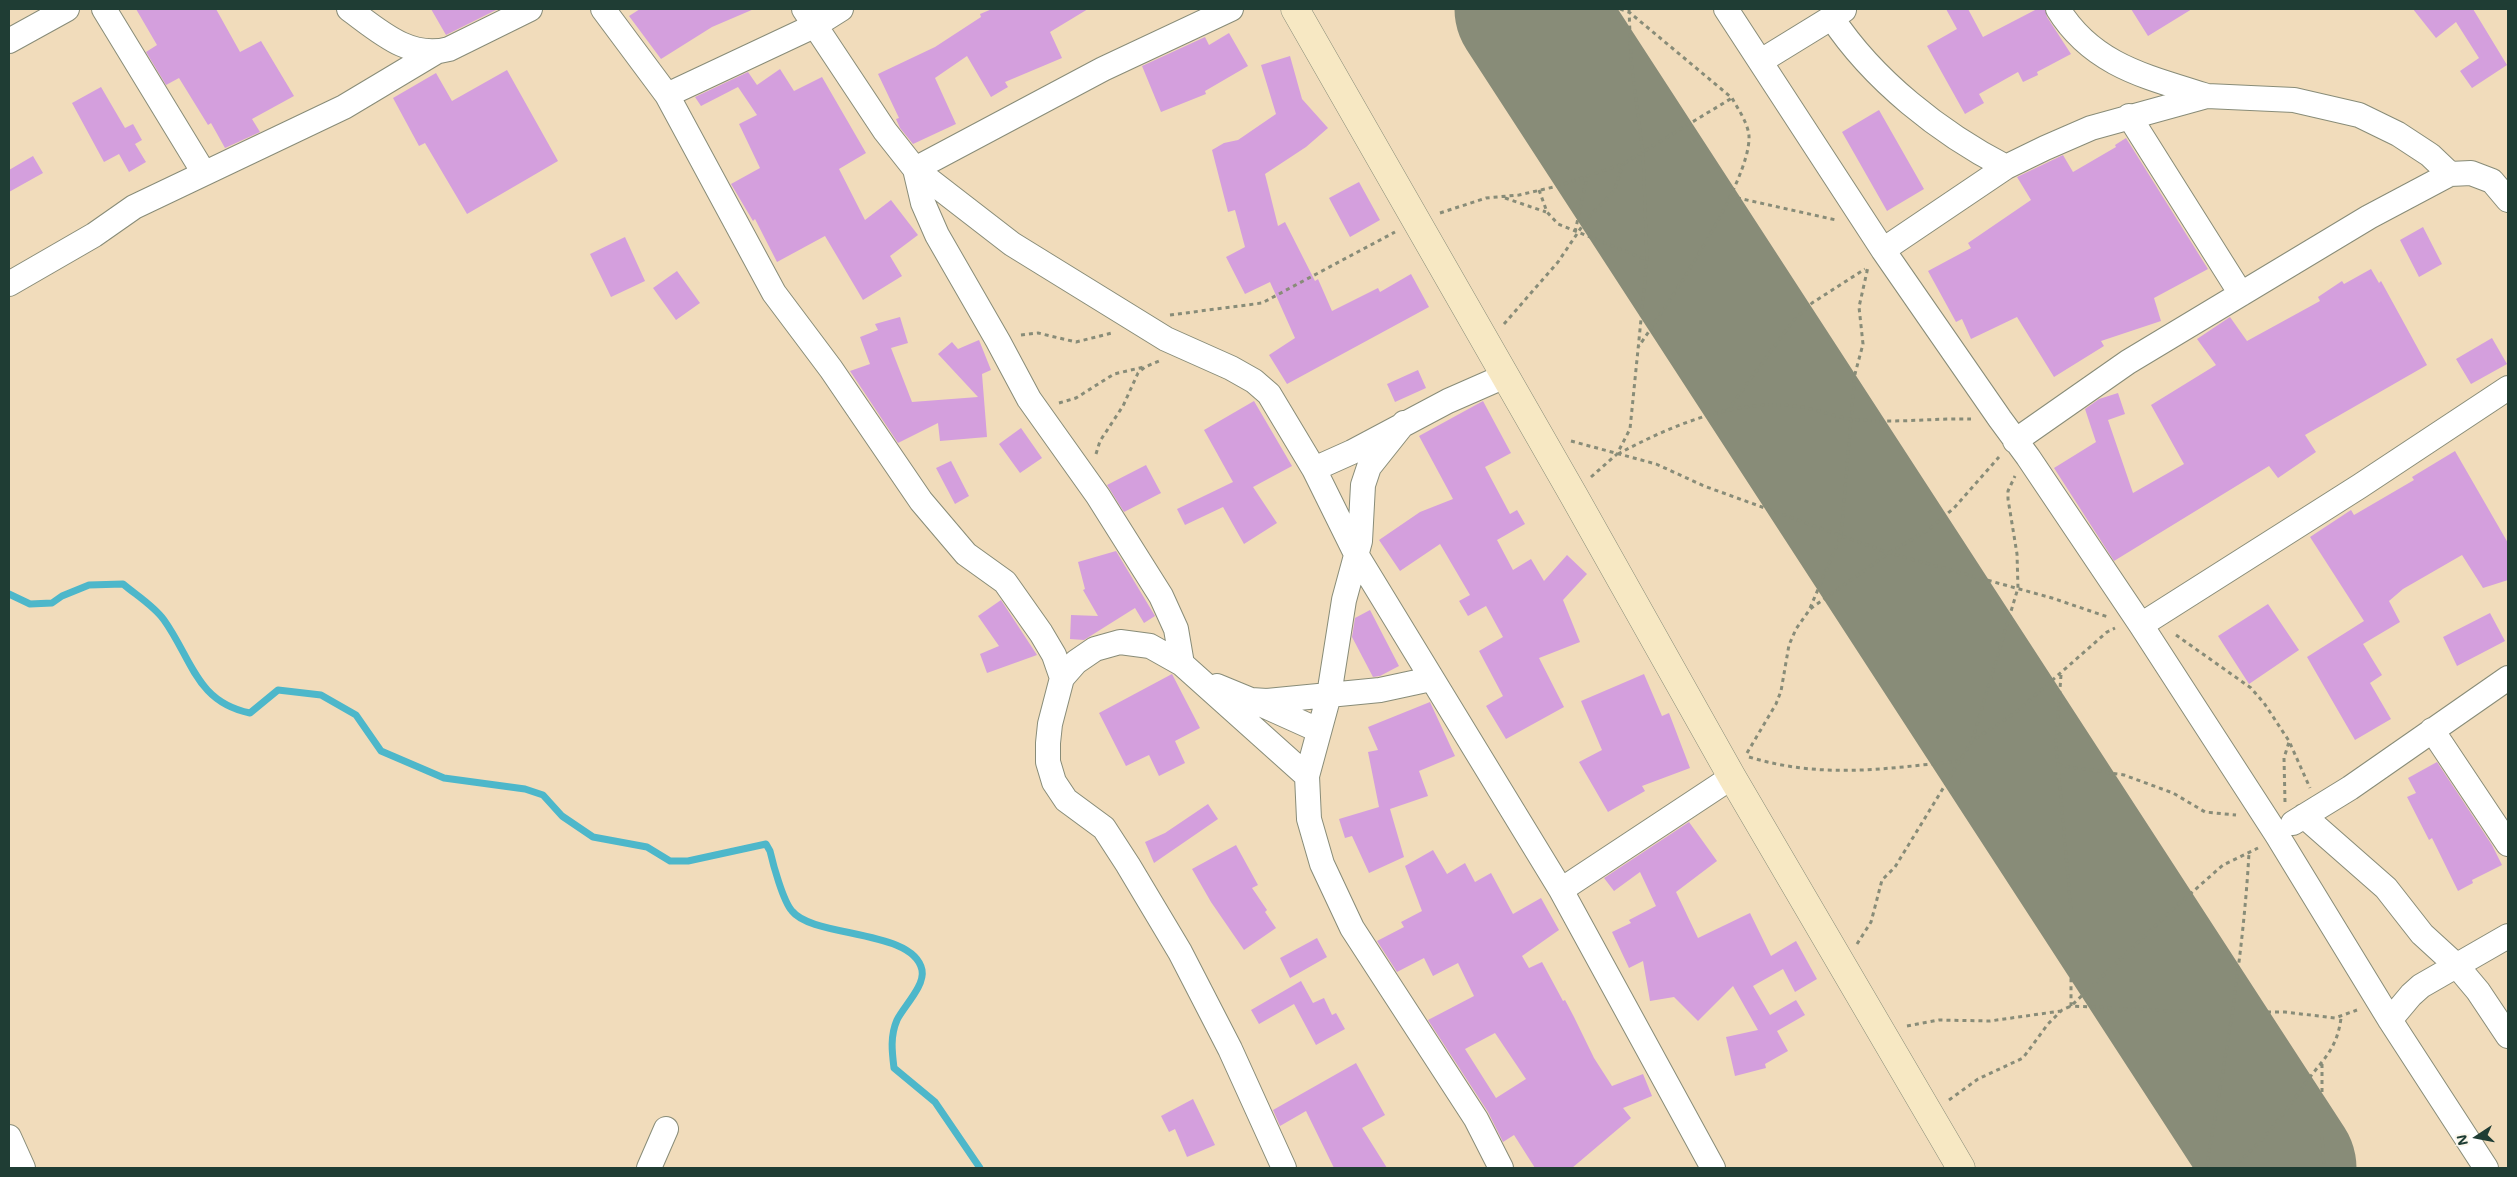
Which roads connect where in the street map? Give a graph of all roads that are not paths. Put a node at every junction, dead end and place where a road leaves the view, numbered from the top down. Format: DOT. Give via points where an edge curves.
graph roads {
  1 [pos="66,9"];
  2 [pos="104,9"];
  3 [pos="349,9"];
  4 [pos="530,9"];
  5 [pos="603,9"];
  6 [pos="842,9"];
  7 [pos="1231,9"];
  8 [pos="1295,9"];
  9 [pos="1726,9"];
  10 [pos="2058,9"];
  11 [pos="1839,13"];
  12 [pos="809,18"];
  13 [pos="9,41"];
  14 [pos="436,52"];
  15 [pos="1761,62"];
  16 [pos="667,95"];
  17 [pos="2207,96"];
  18 [pos="2129,116"];
  19 [pos="2006,167"];
  20 [pos="915,169"];
  21 [pos="204,172"];
  22 [pos="2450,174"];
  23 [pos="2500,181"];
  24 [pos="2508,200"];
  25 [pos="1883,250"];
  26 [pos="9,284"];
  27 [pos="2241,294"];
  28 [pos="1505,376"];
  29 [pos="2508,388"];
  30 [pos="1404,423"];
  31 [pos="2022,449"];
  32 [pos="1314,469"];
  33 [pos="1356,554"];
  34 [pos="2144,622"];
  35 [pos="1189,670"];
  36 [pos="1062,678"];
  37 [pos="2508,678"];
  38 [pos="1431,679"];
  39 [pos="1329,695"];
  40 [pos="1251,700"];
  41 [pos="1318,730"];
  42 [pos="2432,730"];
  43 [pos="1307,776"];
  44 [pos="1732,777"];
  45 [pos="2311,811"];
  46 [pos="2274,827"];
  47 [pos="2508,844"];
  48 [pos="1561,890"];
  49 [pos="2508,936"];
  50 [pos="2457,966"];
  51 [pos="2390,1020"];
  52 [pos="2508,1036"];
  53 [pos="666,1129"];
  54 [pos="9,1137"];
  55 [pos="23,1168"];
  56 [pos="649,1168"];
  57 [pos="1284,1168"];
  58 [pos="1501,1168"];
  59 [pos="1713,1168"];
  60 [pos="1961,1168"];
  61 [pos="2486,1168"];
  1 -- 13 [label="street"];
  2 -- 21 [label="street"];
  3 -- 14 [label="street" via="402,45 420,52"];
  4 -- 14 [label="street"];
  5 -- 16 [label="street"];
  6 -- 12 [label="street"];
  7 -- 20 [label="street" via="1103,69"];
  8 -- 28 [label="street"];
  9 -- 15 [label="street"];
  10 -- 17 [label="street" via="2079,38 2100,55 2128,70"];
  11 -- 15 [label="street"];
  11 -- 19 [label="street" via="1851,46 1868,65 1942,130"];
  12 -- 16 [label="street"];
  12 -- 20 [label="street" via="885,131"];
  14 -- 21 [label="street" via="344,107 264,147"];
  15 -- 25 [label="street"];
  16 -- 36 [label="street" via="774,293 831,369 921,501 966,554 1006,582 1024,606 1054,655"];
  17 -- 18 [label="street"];
  17 -- 22 [label="street" via="2294,100 2360,115 2398,134 2430,155"];
  18 -- 19 [label="street" via="2091,128"];
  18 -- 27 [label="street"];
  19 -- 25 [label="street"];
  20 -- 32 [label="street" via="1012,244 1189,351 1254,381 1269,394"];
  20 -- 35 [label="street" via="936,236 1029,399 1125,537 1161,596"];
  21 -- 26 [label="street" via="134,206 94,236"];
  22 -- 23 [label="street" via="2472,173"];
  22 -- 27 [label="street" via="2369,217"];
  23 -- 24 [label="street"];
  25 -- 31 [label="street"];
  27 -- 31 [label="street" via="2128,362"];
  28 -- 30 [label="street"];
  28 -- 44 [label="street"];
  29 -- 34 [label="street"];
  30 -- 32 [label="street"];
  30 -- 33 [label="street" via="1369,467 1363,485 1362,529"];
  31 -- 34 [label="street"];
  32 -- 33 [label="street"];
  33 -- 38 [label="street"];
  33 -- 39 [label="street" via="1338,634"];
  34 -- 46 [label="street"];
  35 -- 36 [label="street" via="1150,646 1120,642 1095,649 1076,662"];
  35 -- 40 [label="street"];
  35 -- 43 [label="street"];
  36 -- 57 [label="street" via="1048,743 1048,762 1054,782 1066,800 1104,828 1180,952 1255,1100"];
  37 -- 42 [label="street"];
  38 -- 39 [label="street" via="1380,690"];
  38 -- 48 [label="street"];
  39 -- 40 [label="street"];
  39 -- 41 [label="street"];
  40 -- 41 [label="street"];
  41 -- 43 [label="street"];
  42 -- 45 [label="street" via="2350,788"];
  42 -- 47 [label="street"];
  43 -- 58 [label="street" via="1309,820 1322,864 1352,928 1476,1119"];
  44 -- 48 [label="street"];
  44 -- 60 [label="street"];
  45 -- 46 [label="street"];
  45 -- 50 [label="street" via="2386,888 2422,934"];
  46 -- 51 [label="street"];
  48 -- 59 [label="street"];
  49 -- 50 [label="street"];
  50 -- 51 [label="street" via="2411,994"];
  50 -- 52 [label="street"];
  51 -- 61 [label="street"];
  53 -- 56 [label="street"];
  54 -- 55 [label="street"];
}
